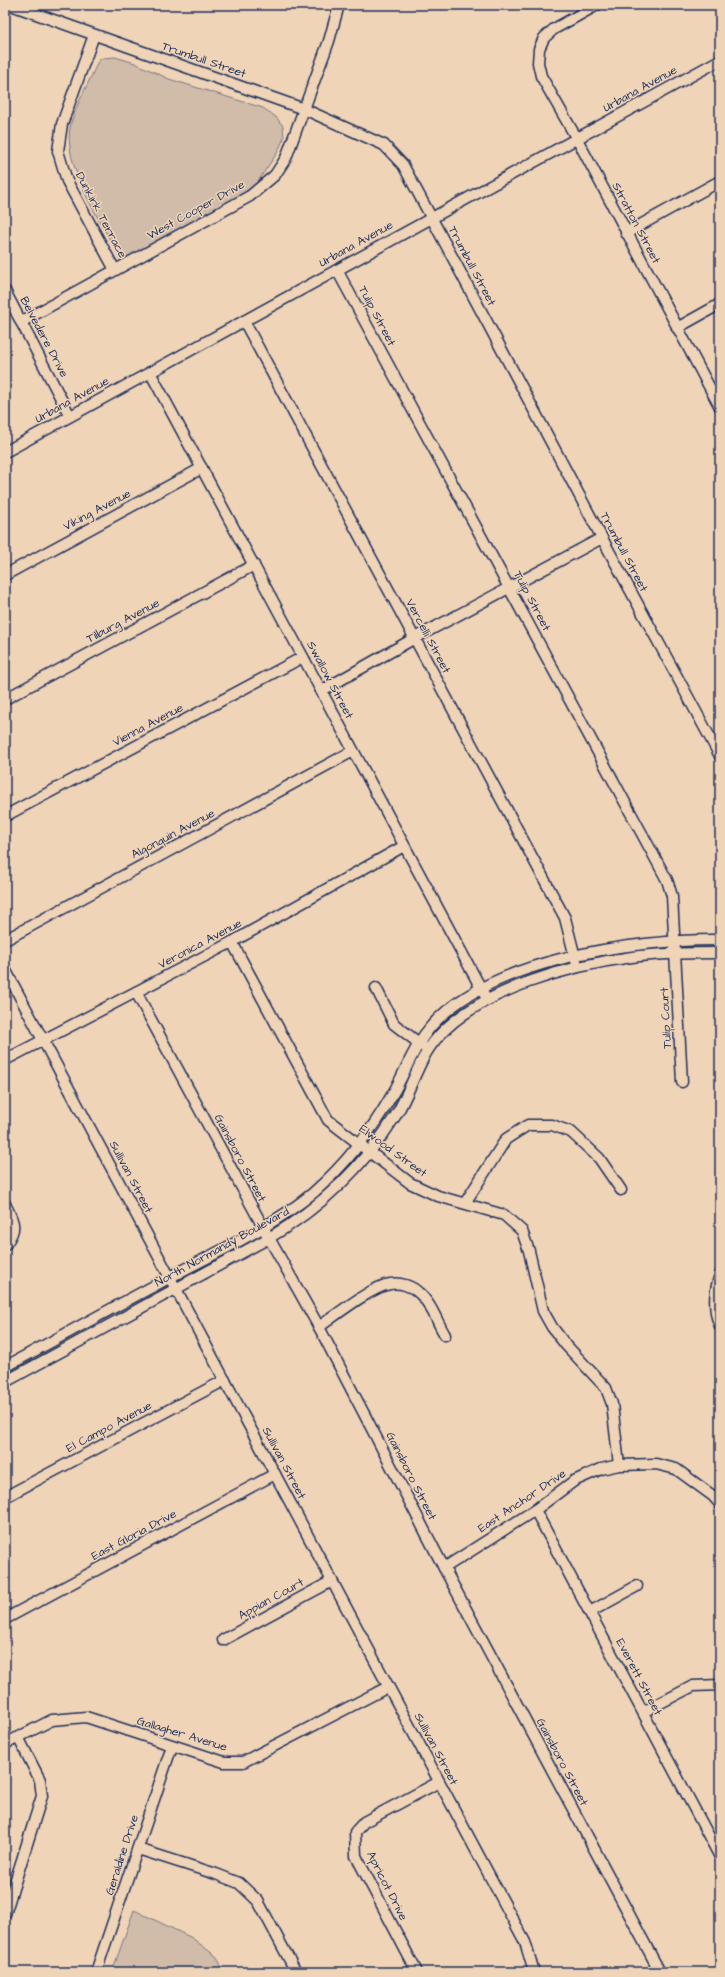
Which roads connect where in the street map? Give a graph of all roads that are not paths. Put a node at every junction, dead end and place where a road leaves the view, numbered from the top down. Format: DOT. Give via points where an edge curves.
graph roads {
  1 [pos="11,5"];
  2 [pos="339,5"];
  3 [pos="597,5"];
  4 [pos="94,35"];
  5 [pos="720,60"];
  6 [pos="304,109"];
  7 [pos="578,139"];
  8 [pos="720,181"];
  9 [pos="431,217"];
  10 [pos="626,233"];
  11 [pos="116,270"];
  12 [pos="337,270"];
  13 [pos="5,292"];
  14 [pos="720,304"];
  15 [pos="244,321"];
  16 [pos="21,322"];
  17 [pos="677,328"];
  18 [pos="150,372"];
  19 [pos="720,407"];
  20 [pos="70,416"];
  21 [pos="5,452"];
  22 [pos="202,468"];
  23 [pos="602,538"];
  24 [pos="254,565"];
  25 [pos="5,575"];
  26 [pos="510,588"];
  27 [pos="415,638"];
  28 [pos="303,657"];
  29 [pos="321,691"];
  30 [pos="5,699"];
  31 [pos="353,751"];
  32 [pos="720,756"];
  33 [pos="5,816"];
  34 [pos="404,846"];
  35 [pos="5,940"];
  36 [pos="674,940"];
  37 [pos="720,940"];
  38 [pos="232,942"];
  39 [pos="675,953"];
  40 [pos="720,953"];
  41 [pos="575,955"];
  42 [pos="578,967"];
  43 [pos="5,969"];
  44 [pos="376,988"];
  45 [pos="481,988"];
  46 [pos="136,992"];
  47 [pos="487,1000"];
  48 [pos="43,1040"];
  49 [pos="419,1044"];
  50 [pos="428,1050"];
  51 [pos="5,1060"];
  52 [pos="682,1082"];
  53 [pos="360,1144"];
  54 [pos="370,1152"];
  55 [pos="621,1190"];
  56 [pos="465,1203"];
  57 [pos="5,1204"];
  58 [pos="263,1227"];
  59 [pos="269,1238"];
  60 [pos="5,1245"];
  61 [pos="720,1275"];
  62 [pos="170,1277"];
  63 [pos="175,1288"];
  64 [pos="319,1326"];
  65 [pos="720,1326"];
  66 [pos="445,1335"];
  67 [pos="5,1367"];
  68 [pos="225,1380"];
  69 [pos="5,1382"];
  70 [pos="619,1465"];
  71 [pos="275,1474"];
  72 [pos="5,1497"];
  73 [pos="720,1504"];
  74 [pos="534,1510"];
  75 [pos="444,1568"];
  76 [pos="332,1581"];
  77 [pos="636,1586"];
  78 [pos="590,1612"];
  79 [pos="5,1619"];
  80 [pos="223,1640"];
  81 [pos="720,1685"];
  82 [pos="388,1687"];
  83 [pos="643,1712"];
  84 [pos="18,1737"];
  85 [pos="5,1744"];
  86 [pos="172,1746"];
  87 [pos="439,1782"];
  88 [pos="138,1849"];
  89 [pos="720,1857"];
  90 [pos="5,1914"];
  91 [pos="720,1970"];
  92 [pos="96,1972"];
  93 [pos="296,1972"];
  94 [pos="417,1972"];
  95 [pos="534,1972"];
  96 [pos="660,1972"];
  97 [pos="717,1972"];
  1 -- 4 [label="street, Trumbull Street"];
  2 -- 6 [label="street, West Cooper Drive" via="329,41"];
  3 -- 7 [label="street, Stratton Street" via="554,29 544,38 539,49 538,63 541,76"];
  4 -- 6 [label="street, Trumbull Street"];
  4 -- 11 [label="street, Dunkirk Terrace" via="62,124 58,151 68,181"];
  5 -- 7 [label="street, Urbana Avenue"];
  6 -- 9 [label="street, Trumbull Street" via="384,145 403,165"];
  6 -- 11 [label="street, West Cooper Drive" via="286,158 275,175 250,196"];
  7 -- 9 [label="street, Urbana Avenue"];
  7 -- 10 [label="street, Stratton Street"];
  8 -- 10 [label="street"];
  9 -- 12 [label="street, Urbana Avenue"];
  9 -- 23 [label="street, Trumbull Street"];
  10 -- 17 [label="street, Stratton Street"];
  11 -- 16 [label="street, West Cooper Drive"];
  12 -- 15 [label="street, Urbana Avenue"];
  12 -- 26 [label="street, Tulip Street"];
  13 -- 16 [label="street, Belvedere Drive"];
  14 -- 17 [label="street"];
  15 -- 18 [label="street, Urbana Avenue"];
  15 -- 27 [label="street, Vercelli Street"];
  16 -- 20 [label="street, Belvedere Drive"];
  17 -- 19 [label="street, Stratton Street"];
  18 -- 20 [label="street, Urbana Avenue"];
  18 -- 22 [label="street, Swallow Street"];
  20 -- 21 [label="street, Urbana Avenue"];
  22 -- 24 [label="street, Swallow Street"];
  22 -- 25 [label="street, Viking Avenue"];
  23 -- 26 [label="street"];
  23 -- 32 [label="street, Trumbull Street"];
  24 -- 28 [label="street, Swallow Street"];
  24 -- 30 [label="street, Tilburg Avenue"];
  26 -- 27 [label="street"];
  26 -- 36 [label="street, Tulip Street" via="667,880 672,896"];
  27 -- 29 [label="street"];
  27 -- 41 [label="street, Vercelli Street" via="565,918"];
  28 -- 29 [label="street, Swallow Street"];
  28 -- 33 [label="street, Vienna Avenue"];
  29 -- 31 [label="street, Swallow Street"];
  31 -- 34 [label="street, Swallow Street"];
  31 -- 35 [label="street, Algonquin Avenue"];
  34 -- 38 [label="street, Veronica Avenue"];
  34 -- 45 [label="street, Swallow Street"];
  36 -- 37 [label="street, North Normandy Boulevard"];
  36 -- 39 [label="street, Tulip Street"];
  36 -- 41 [label="street, North Normandy Boulevard" via="637,943"];
  38 -- 46 [label="street, Veronica Avenue"];
  38 -- 53 [label="street, Elwood Street" via="328,1120"];
  39 -- 40 [label="street, North Normandy Boulevard"];
  39 -- 42 [label="street, North Normandy Boulevard" via="632,957"];
  39 -- 52 [label="street, Tulip Court"];
  41 -- 42 [label="street, Vercelli Street"];
  41 -- 45 [label="street, North Normandy Boulevard" via="528,969"];
  42 -- 47 [label="street, North Normandy Boulevard"];
  43 -- 48 [label="street, Sullivan Street"];
  44 -- 49 [label="street" via="394,1024"];
  45 -- 47 [label="street, Swallow Street"];
  45 -- 49 [label="street, North Normandy Boulevard" via="442,1015"];
  46 -- 48 [label="street, Veronica Avenue"];
  46 -- 58 [label="street, Gainsboro Street"];
  47 -- 50 [label="street, North Normandy Boulevard" via="454,1022"];
  48 -- 51 [label="street, Veronica Avenue"];
  48 -- 62 [label="street, Sullivan Street"];
  49 -- 50 [label="street"];
  49 -- 53 [label="street, North Normandy Boulevard" via="384,1110"];
  50 -- 54 [label="street, North Normandy Boulevard" via="396,1116"];
  53 -- 54 [label="street, Elwood Street"];
  53 -- 58 [label="street, North Normandy Boulevard" via="312,1193"];
  54 -- 56 [label="street, Elwood Street" via="410,1183 438,1196"];
  54 -- 59 [label="street, North Normandy Boulevard" via="326,1198"];
  55 -- 56 [label="street" via="599,1158 571,1132 552,1125 528,1125 506,1139"];
  56 -- 70 [label="street, Elwood Street" via="504,1215 522,1231 543,1311 565,1344 606,1388 612,1404"];
  57 -- 60 [label="street" via="14,1223 12,1236"];
  58 -- 59 [label="street, Gainsboro Street"];
  58 -- 62 [label="street, North Normandy Boulevard"];
  59 -- 63 [label="street, North Normandy Boulevard"];
  59 -- 64 [label="street, Gainsboro Street"];
  61 -- 65 [label="street" via="716,1285 715,1316"];
  62 -- 63 [label="street, Sullivan Street"];
  62 -- 67 [label="street, North Normandy Boulevard"];
  63 -- 68 [label="street, Sullivan Street"];
  63 -- 69 [label="street, North Normandy Boulevard"];
  64 -- 66 [label="street" via="373,1291 390,1284 402,1284 419,1292 426,1300"];
  64 -- 75 [label="street, Gainsboro Street"];
  68 -- 71 [label="street, Sullivan Street"];
  68 -- 72 [label="street, El Campo Avenue"];
  70 -- 73 [label="street, East Anchor Drive" via="656,1464 676,1469"];
  70 -- 74 [label="street, East Anchor Drive" via="601,1469 574,1481"];
  71 -- 76 [label="street, Sullivan Street"];
  71 -- 79 [label="street, East Gloria Drive"];
  74 -- 75 [label="street, East Anchor Drive"];
  74 -- 78 [label="street, Everett Street"];
  75 -- 96 [label="street, Gainsboro Street"];
  76 -- 80 [label="street, Appian Court"];
  76 -- 82 [label="street, Sullivan Street"];
  77 -- 78 [label="street"];
  78 -- 83 [label="street, Everett Street"];
  81 -- 83 [label="street" via="693,1686"];
  82 -- 86 [label="street, Gallagher Avenue" via="242,1762 224,1762"];
  82 -- 87 [label="street, Sullivan Street"];
  83 -- 89 [label="street, Everett Street"];
  84 -- 85 [label="street, Gallagher Avenue"];
  84 -- 86 [label="street, Gallagher Avenue" via="52,1720 86,1718"];
  84 -- 90 [label="street" via="40,1780 42,1796"];
  86 -- 88 [label="street, Geraldine Drive"];
  87 -- 94 [label="street, Apricot Drive" via="364,1822 355,1832 356,1856"];
  87 -- 95 [label="street, Sullivan Street" via="525,1942"];
  88 -- 92 [label="street, Geraldine Drive"];
  88 -- 93 [label="street" via="239,1883 258,1901"];
  91 -- 97 [label="street"];
}
